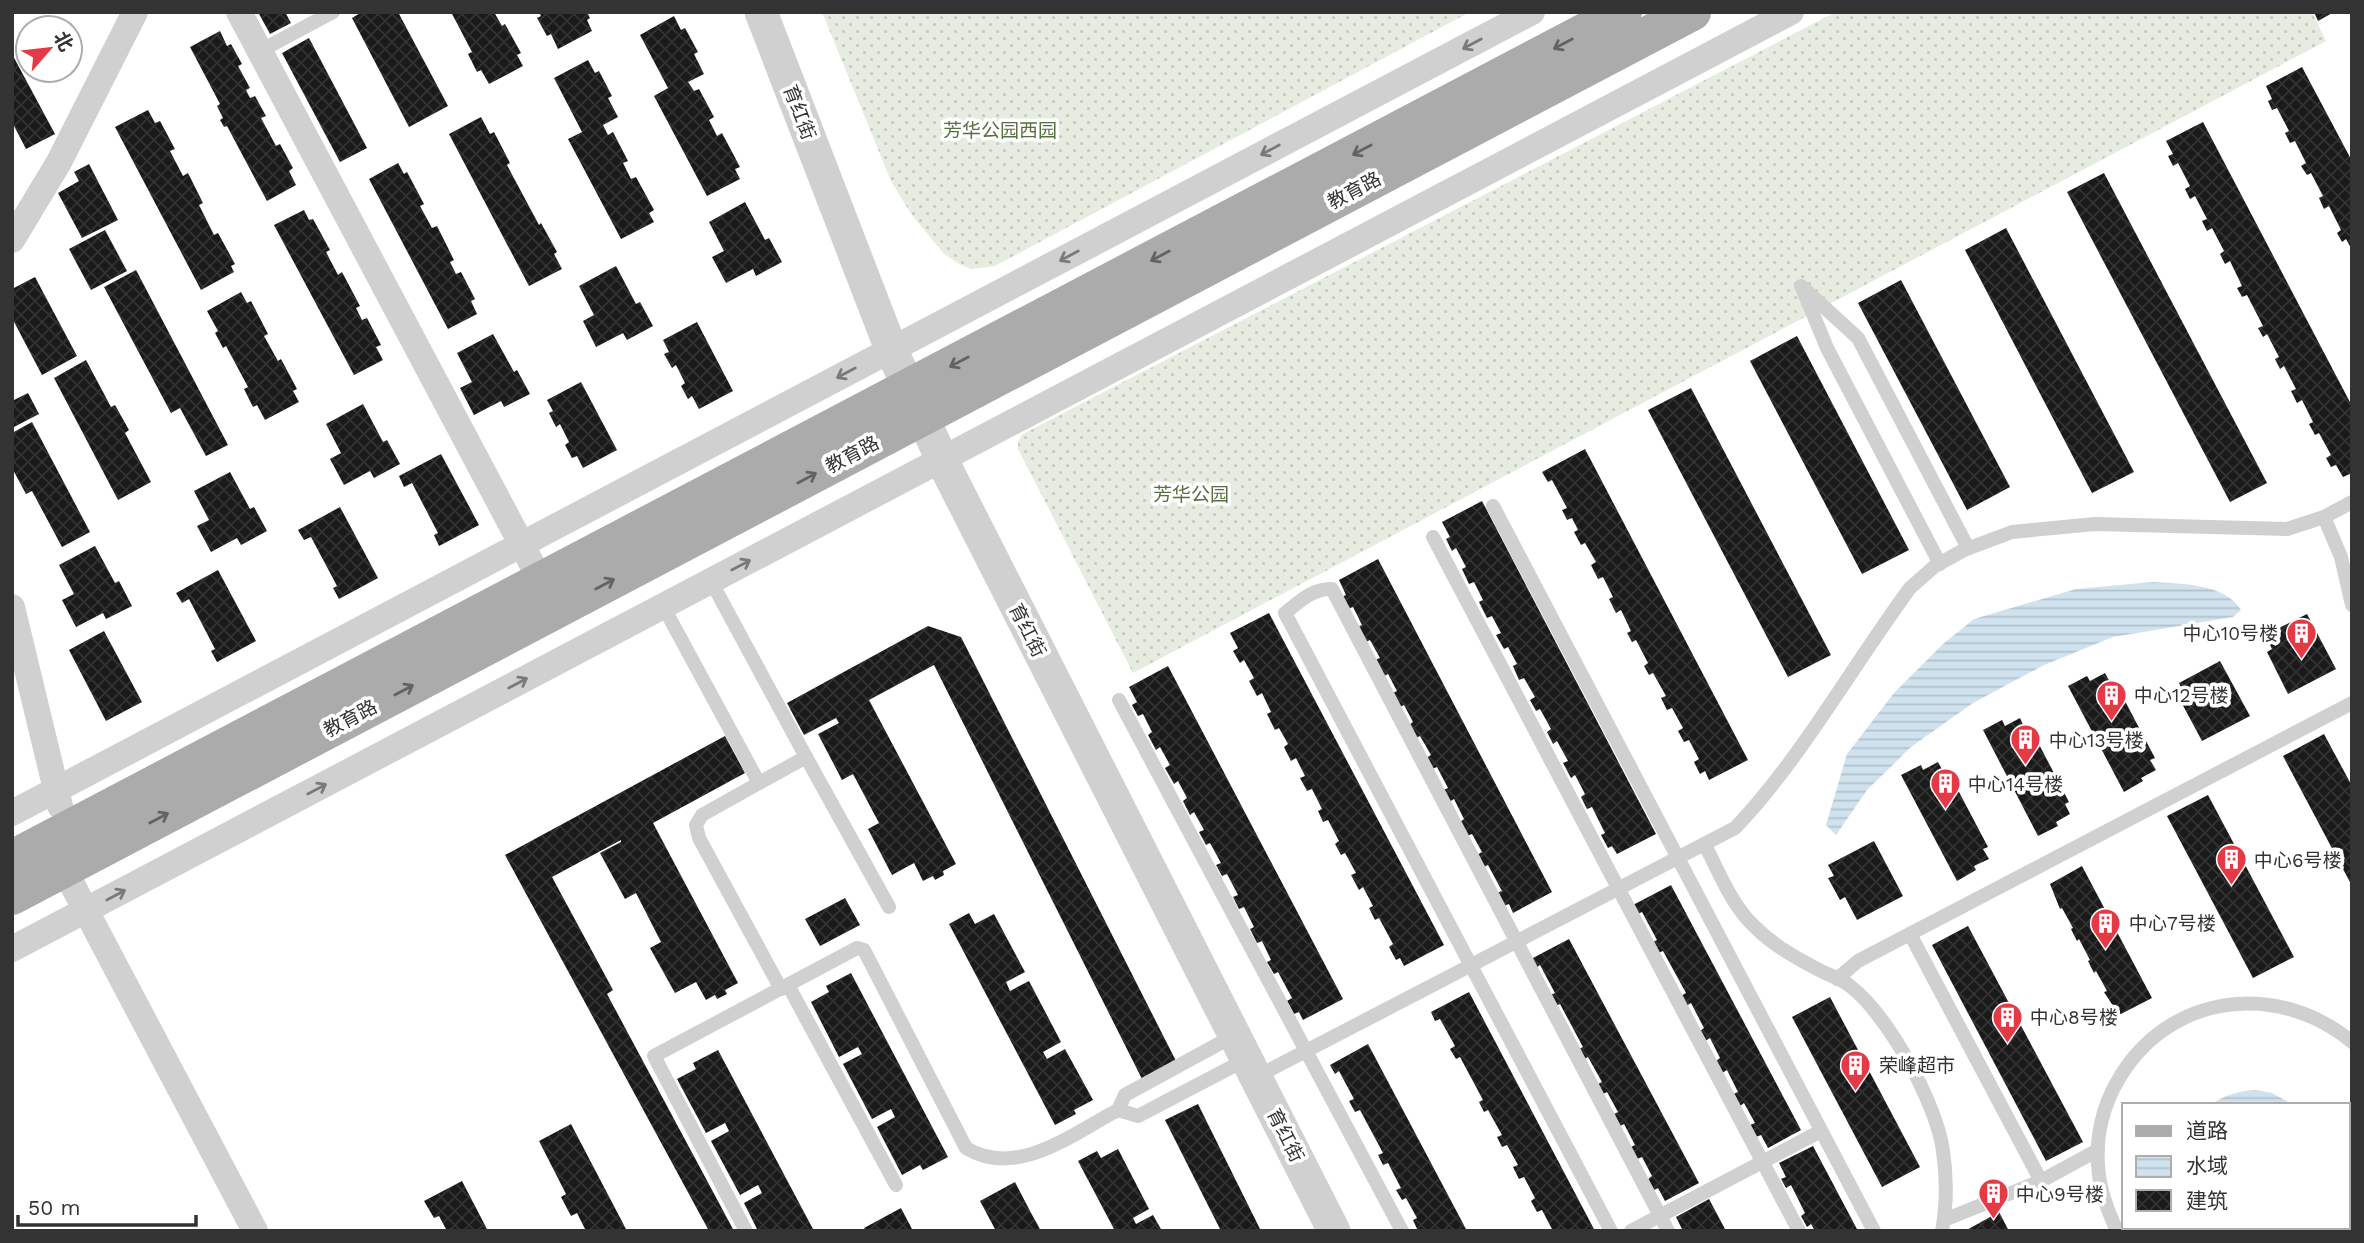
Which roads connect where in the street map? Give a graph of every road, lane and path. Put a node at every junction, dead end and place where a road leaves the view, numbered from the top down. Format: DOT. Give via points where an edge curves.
graph roads {
  1 [pos="135,12"];
  2 [pos="239,12"];
  3 [pos="333,12"];
  4 [pos="761,12"];
  5 [pos="1532,12"];
  6 [pos="1623,12"];
  7 [pos="1692,12"];
  8 [pos="1791,12"];
  9 [pos="260,51"];
  10 [pos="12,240"];
  11 [pos="891,349"];
  12 [pos="916,402"];
  13 [pos="942,459"];
  14 [pos="2352,502"];
  15 [pos="1493,506"];
  16 [pos="2324,517"];
  17 [pos="1433,537"];
  18 [pos="521,544"];
  19 [pos="1968,548"];
  20 [pos="1940,564"];
  21 [pos="541,581"];
  22 [pos="711,581"];
  23 [pos="2352,605"];
  24 [pos="12,607"];
  25 [pos="663,607"];
  26 [pos="1119,700"];
  27 [pos="2352,703"];
  28 [pos="806,757"];
  29 [pos="759,783"];
  30 [pos="56,790"];
  31 [pos="12,813"];
  32 [pos="66,831"];
  33 [pos="1705,845"];
  34 [pos="12,859"];
  35 [pos="1678,859"];
  36 [pos="64,869"];
  37 [pos="1619,889"];
  38 [pos="12,896"];
  39 [pos="889,907"];
  40 [pos="86,911"];
  41 [pos="1910,934"];
  42 [pos="1517,942"];
  43 [pos="12,950"];
  44 [pos="1472,966"];
  45 [pos="1838,979"];
  46 [pos="784,987"];
  47 [pos="2352,1042"];
  48 [pos="1306,1051"];
  49 [pos="1246,1057"];
  50 [pos="1118,1110"];
  51 [pos="1821,1131"];
  52 [pos="2098,1150"];
  53 [pos="1763,1162"];
  54 [pos="2041,1181"];
  55 [pos="896,1185"];
  56 [pos="1660,1216"];
  57 [pos="1943,1226"];
  58 [pos="255,1231"];
  59 [pos="746,1231"];
  60 [pos="1334,1231"];
  61 [pos="1402,1231"];
  62 [pos="1611,1231"];
  63 [pos="1631,1231"];
  64 [pos="1668,1231"];
  65 [pos="1799,1231"];
  66 [pos="1874,1231"];
  67 [pos="2117,1231"];
  1 -- 10 [label="street" via="59,162"];
  2 -- 9 [label="street"];
  3 -- 9 [label="lane"];
  4 -- 11 [label="street, 育红街"];
  5 -- 11 [label="street, one-way"];
  6 -- 12 [label="main road, 教育路, one-way"];
  7 -- 12 [label="main road, 教育路"];
  8 -- 13 [label="street"];
  9 -- 18 [label="street"];
  11 -- 12 [label="street, 育红街"];
  11 -- 18 [label="street, one-way"];
  12 -- 13 [label="street, 育红街"];
  12 -- 21 [label="main road, 教育路"];
  36 -- 12 [label="main road, 教育路, one-way"];
  22 -- 13 [label="street, one-way"];
  13 -- 49 [label="street, 育红街"];
  14 -- 16 [label="lane"];
  15 -- 35 [label="lane"];
  16 -- 19 [label="lane" via="2287,529 2047,527"];
  16 -- 23 [label="lane" via="2341,557"];
  17 -- 37 [label="lane"];
  18 -- 21 [label="street"];
  18 -- 30 [label="street"];
  19 -- 20 [label="lane"];
  19 -- 20 [label="lane" via="1858,338 1801,286 1828,348"];
  20 -- 33 [label="lane" via="1910,588 1752,811 1735,828"];
  21 -- 32 [label="main road, 教育路"];
  22 -- 25 [label="street"];
  22 -- 28 [label="lane"];
  24 -- 30 [label="street"];
  25 -- 29 [label="lane"];
  40 -- 25 [label="street, one-way"];
  26 -- 48 [label="lane"];
  27 -- 41 [label="lane"];
  28 -- 29 [label="lane"];
  28 -- 39 [label="lane"];
  29 -- 46 [label="lane" via="702,815 696,825 699,838"];
  30 -- 31 [label="street"];
  30 -- 32 [label="street"];
  32 -- 34 [label="main road, 教育路"];
  33 -- 35 [label="lane"];
  33 -- 45 [label="lane" via="1752,925 1781,948"];
  35 -- 37 [label="lane"];
  35 -- 51 [label="lane"];
  36 -- 38 [label="main road, 教育路"];
  36 -- 40 [label="street"];
  37 -- 42 [label="lane"];
  37 -- 53 [label="lane"];
  40 -- 43 [label="street"];
  40 -- 58 [label="street"];
  41 -- 45 [label="lane" via="1858,961"];
  41 -- 54 [label="lane"];
  42 -- 44 [label="lane"];
  42 -- 44 [label="lane" via="1332,589 1306,597 1285,613"];
  42 -- 56 [label="lane"];
  44 -- 48 [label="lane"];
  44 -- 62 [label="lane"];
  45 -- 57 [label="lane" via="1875,1010 1921,1087 1943,1149 1947,1205"];
  46 -- 50 [label="lane" via="857,948 864,950 966,1147 979,1156 1016,1159 1031,1155"];
  46 -- 55 [label="lane"];
  46 -- 59 [label="lane" via="654,1056"];
  47 -- 52 [label="lane" via="2318,1019 2272,1004 2223,1005 2200,1011 2157,1034 2123,1070 2103,1115"];
  48 -- 49 [label="lane"];
  48 -- 61 [label="lane"];
  49 -- 50 [label="lane" via="1125,1095"];
  49 -- 50 [label="lane" via="1138,1116"];
  49 -- 60 [label="street, 育红街"];
  51 -- 53 [label="lane"];
  51 -- 66 [label="lane"];
  52 -- 54 [label="lane"];
  52 -- 67 [label="lane" via="2101,1188"];
  53 -- 56 [label="lane"];
  53 -- 65 [label="lane"];
  54 -- 57 [label="lane"];
  56 -- 63 [label="lane"];
  56 -- 64 [label="lane"];
}
